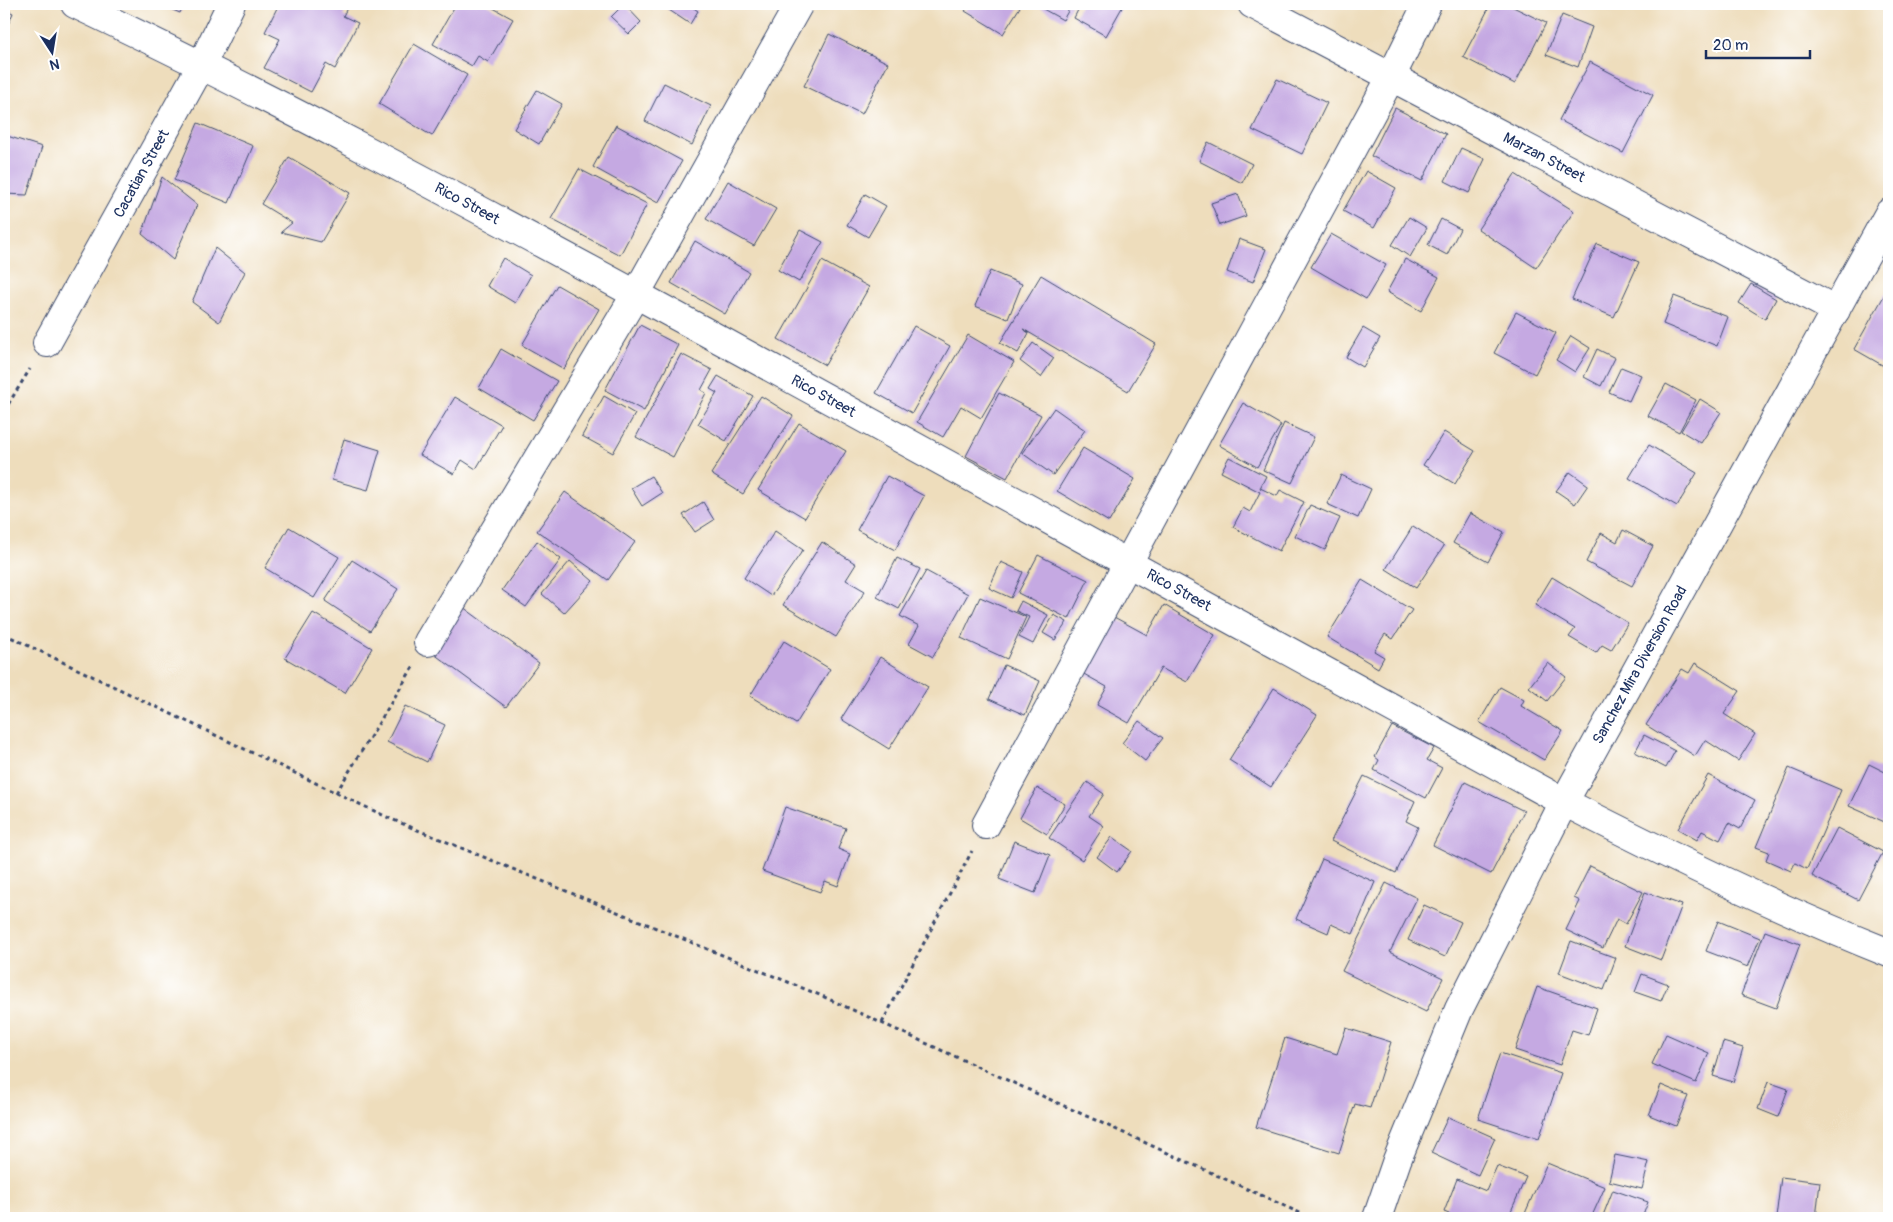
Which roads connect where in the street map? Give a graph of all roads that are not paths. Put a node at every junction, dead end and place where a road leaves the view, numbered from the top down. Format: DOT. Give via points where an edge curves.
graph roads {
  1 [pos="75,4"];
  2 [pos="232,4"];
  3 [pos="799,4"];
  4 [pos="1252,4"];
  5 [pos="1428,4"];
  6 [pos="202,64"];
  7 [pos="1391,77"];
  8 [pos="1889,213"];
  9 [pos="636,294"];
  10 [pos="1836,310"];
  11 [pos="47,342"];
  12 [pos="1130,562"];
  13 [pos="428,642"];
  14 [pos="1564,802"];
  15 [pos="986,825"];
  16 [pos="1889,953"];
  17 [pos="1377,1218"];
  1 -- 6 [label="street, Rico Street"];
  2 -- 6 [label="street, Cacatian Street"];
  3 -- 9 [label="street"];
  4 -- 7 [label="street, Marzan Street"];
  5 -- 7 [label="street"];
  6 -- 9 [label="street, Rico Street"];
  6 -- 11 [label="street, Cacatian Street"];
  7 -- 10 [label="street, Marzan Street"];
  7 -- 12 [label="street"];
  8 -- 10 [label="street, Sanchez Mira Diversion Road"];
  9 -- 12 [label="street, Rico Street"];
  9 -- 13 [label="street"];
  10 -- 14 [label="street, Sanchez Mira Diversion Road"];
  12 -- 14 [label="street, Rico Street"];
  12 -- 15 [label="street"];
  14 -- 16 [label="street" via="1673,858"];
  14 -- 17 [label="street, Sanchez Mira Diversion Road" via="1459,1009 1397,1160"];
}
